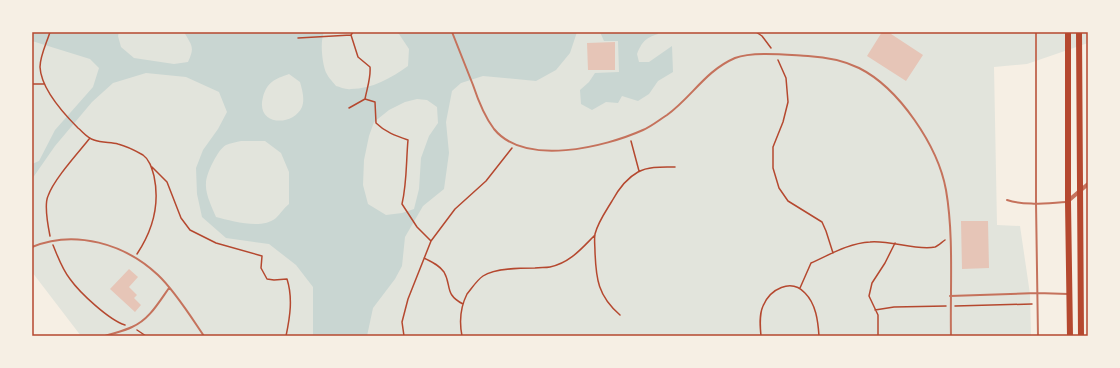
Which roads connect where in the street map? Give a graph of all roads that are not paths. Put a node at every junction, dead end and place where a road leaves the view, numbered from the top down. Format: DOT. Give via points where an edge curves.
graph roads {
  1 [pos="452,32"];
  2 [pos="1036,32"];
  3 [pos="1068,32"];
  4 [pos="1079,32"];
  5 [pos="1088,184"];
  6 [pos="1079,192"];
  7 [pos="1007,200"];
  8 [pos="1068,202"];
  9 [pos="1036,203"];
  10 [pos="32,247"];
  11 [pos="169,288"];
  12 [pos="1037,293"];
  13 [pos="1069,294"];
  14 [pos="950,296"];
  15 [pos="105,336"];
  16 [pos="204,336"];
  17 [pos="951,336"];
  18 [pos="1038,336"];
  19 [pos="1070,336"];
  20 [pos="1081,336"];
  1 -- 14 [label="lane" via="477,96 494,130 514,144 534,150 574,149 644,130 672,111 710,73 737,57 817,57 844,61 859,68 876,78 907,110 938,164 948,209"];
  2 -- 9 [label="lane"];
  3 -- 8 [label="main road"];
  4 -- 6 [label="main road"];
  5 -- 6 [label="street"];
  6 -- 8 [label="street"];
  6 -- 20 [label="main road"];
  7 -- 9 [label="lane"];
  8 -- 9 [label="lane"];
  8 -- 13 [label="main road"];
  9 -- 12 [label="lane"];
  10 -- 11 [label="lane" via="62,239 86,240 108,245 143,262"];
  11 -- 15 [label="lane" via="145,319 133,327"];
  11 -- 16 [label="lane"];
  12 -- 13 [label="lane"];
  12 -- 14 [label="lane"];
  12 -- 18 [label="lane"];
  13 -- 19 [label="main road"];
  14 -- 17 [label="lane"];
}
